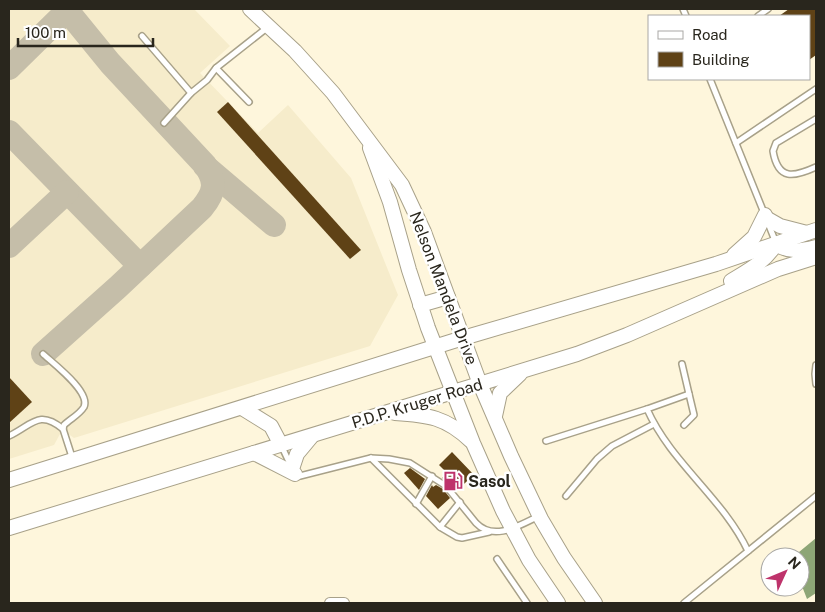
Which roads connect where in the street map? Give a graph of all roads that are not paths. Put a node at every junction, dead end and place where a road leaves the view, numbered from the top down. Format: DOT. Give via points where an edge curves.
graph roads {
  1 [pos="250,9"];
  2 [pos="269,27"];
  3 [pos="142,36"];
  4 [pos="216,68"];
  5 [pos="710,80"];
  6 [pos="814,90"];
  7 [pos="191,93"];
  8 [pos="816,98"];
  9 [pos="250,102"];
  10 [pos="816,119"];
  11 [pos="164,122"];
  12 [pos="366,138"];
  13 [pos="736,143"];
  14 [pos="816,167"];
  15 [pos="765,216"];
  16 [pos="812,232"];
  17 [pos="776,244"];
  18 [pos="816,247"];
  19 [pos="816,257"];
  20 [pos="730,259"];
  21 [pos="448,296"];
  22 [pos="714,297"];
  23 [pos="420,305"];
  24 [pos="428,328"];
  25 [pos="463,338"];
  26 [pos="435,347"];
  27 [pos="43,354"];
  28 [pos="404,357"];
  29 [pos="682,364"];
  30 [pos="816,365"];
  31 [pos="524,371"];
  32 [pos="480,384"];
  33 [pos="816,384"];
  34 [pos="454,390"];
  35 [pos="689,394"];
  36 [pos="242,408"];
  37 [pos="647,409"];
  38 [pos="389,412"];
  39 [pos="495,417"];
  40 [pos="654,424"];
  41 [pos="684,426"];
  42 [pos="63,429"];
  43 [pos="313,435"];
  44 [pos="9,436"];
  45 [pos="546,440"];
  46 [pos="473,443"];
  47 [pos="281,445"];
  48 [pos="254,453"];
  49 [pos="371,458"];
  50 [pos="73,460"];
  51 [pos="294,472"];
  52 [pos="432,476"];
  53 [pos="9,480"];
  54 [pos="566,496"];
  55 [pos="816,496"];
  56 [pos="460,502"];
  57 [pos="416,504"];
  58 [pos="540,516"];
  59 [pos="9,528"];
  60 [pos="440,528"];
  61 [pos="513,529"];
  62 [pos="489,532"];
  63 [pos="748,551"];
  64 [pos="497,559"];
  65 [pos="330,603"];
  66 [pos="344,603"];
  67 [pos="527,603"];
  68 [pos="558,603"];
  69 [pos="595,603"];
  70 [pos="684,603"];
  1 -- 2 [label="street, Nelson Mandela Drive"];
  2 -- 4 [label="lane"];
  2 -- 12 [label="street, Nelson Mandela Drive" via="333,93"];
  3 -- 7 [label="lane"];
  4 -- 7 [label="lane"];
  4 -- 9 [label="lane"];
  5 -- 13 [label="lane"];
  6 -- 8 [label="lane"];
  6 -- 13 [label="lane"];
  7 -- 11 [label="lane"];
  10 -- 14 [label="lane" via="776,143 773,151 776,166 785,174 793,176"];
  12 -- 21 [label="street, Nelson Mandela Drive" via="411,201"];
  12 -- 23 [label="street, Nelson Mandela Drive" via="390,202"];
  13 -- 15 [label="lane"];
  15 -- 16 [label="street" via="780,226"];
  15 -- 17 [label="lane"];
  15 -- 20 [label="street" via="754,236"];
  16 -- 17 [label="street"];
  17 -- 18 [label="street" via="793,251"];
  17 -- 20 [label="street"];
  17 -- 22 [label="street" via="768,256 724,286"];
  19 -- 22 [label="street, P.D.P. Kruger Road" via="778,269"];
  20 -- 25 [label="street"];
  21 -- 23 [label="street"];
  21 -- 25 [label="street, Nelson Mandela Drive"];
  22 -- 31 [label="street, P.D.P. Kruger Road" via="627,336"];
  23 -- 24 [label="street, Nelson Mandela Drive"];
  24 -- 26 [label="street, Nelson Mandela Drive"];
  24 -- 28 [label="street" via="420,342"];
  25 -- 26 [label="street"];
  25 -- 32 [label="street, Nelson Mandela Drive"];
  26 -- 28 [label="street"];
  26 -- 34 [label="street, Nelson Mandela Drive"];
  27 -- 42 [label="lane" via="79,388 86,402"];
  28 -- 36 [label="street"];
  29 -- 35 [label="lane"];
  30 -- 33 [label="lane"];
  31 -- 32 [label="street, P.D.P. Kruger Road"];
  31 -- 39 [label="street" via="500,393"];
  32 -- 34 [label="street, P.D.P. Kruger Road"];
  32 -- 39 [label="street, Nelson Mandela Drive"];
  34 -- 38 [label="street, P.D.P. Kruger Road"];
  34 -- 46 [label="street, Nelson Mandela Drive"];
  35 -- 37 [label="lane"];
  35 -- 41 [label="lane" via="694,415"];
  36 -- 47 [label="street" via="271,426"];
  36 -- 50 [label="street"];
  37 -- 40 [label="lane"];
  37 -- 45 [label="lane"];
  38 -- 43 [label="street, P.D.P. Kruger Road"];
  38 -- 46 [label="street" via="437,418 458,429"];
  39 -- 58 [label="street, Nelson Mandela Drive"];
  40 -- 54 [label="lane" via="612,446"];
  40 -- 63 [label="lane" via="732,523"];
  42 -- 44 [label="lane" via="52,420 39,419"];
  42 -- 50 [label="lane"];
  43 -- 47 [label="street, P.D.P. Kruger Road"];
  43 -- 51 [label="street" via="297,454"];
  46 -- 61 [label="street, Nelson Mandela Drive"];
  47 -- 48 [label="street, P.D.P. Kruger Road"];
  47 -- 51 [label="lane"];
  48 -- 51 [label="street"];
  48 -- 59 [label="street, P.D.P. Kruger Road"];
  49 -- 51 [label="lane" via="300,476"];
  49 -- 52 [label="lane" via="410,463"];
  49 -- 57 [label="lane"];
  50 -- 53 [label="street"];
  52 -- 56 [label="lane"];
  52 -- 57 [label="lane"];
  55 -- 63 [label="lane"];
  56 -- 60 [label="lane"];
  56 -- 62 [label="lane" via="481,529"];
  57 -- 60 [label="lane"];
  58 -- 61 [label="lane"];
  58 -- 69 [label="street, Nelson Mandela Drive"];
  60 -- 62 [label="lane" via="462,538"];
  61 -- 62 [label="lane"];
  61 -- 68 [label="street, Nelson Mandela Drive"];
  63 -- 70 [label="lane"];
  64 -- 67 [label="lane"];
  65 -- 66 [label="street"];
}
